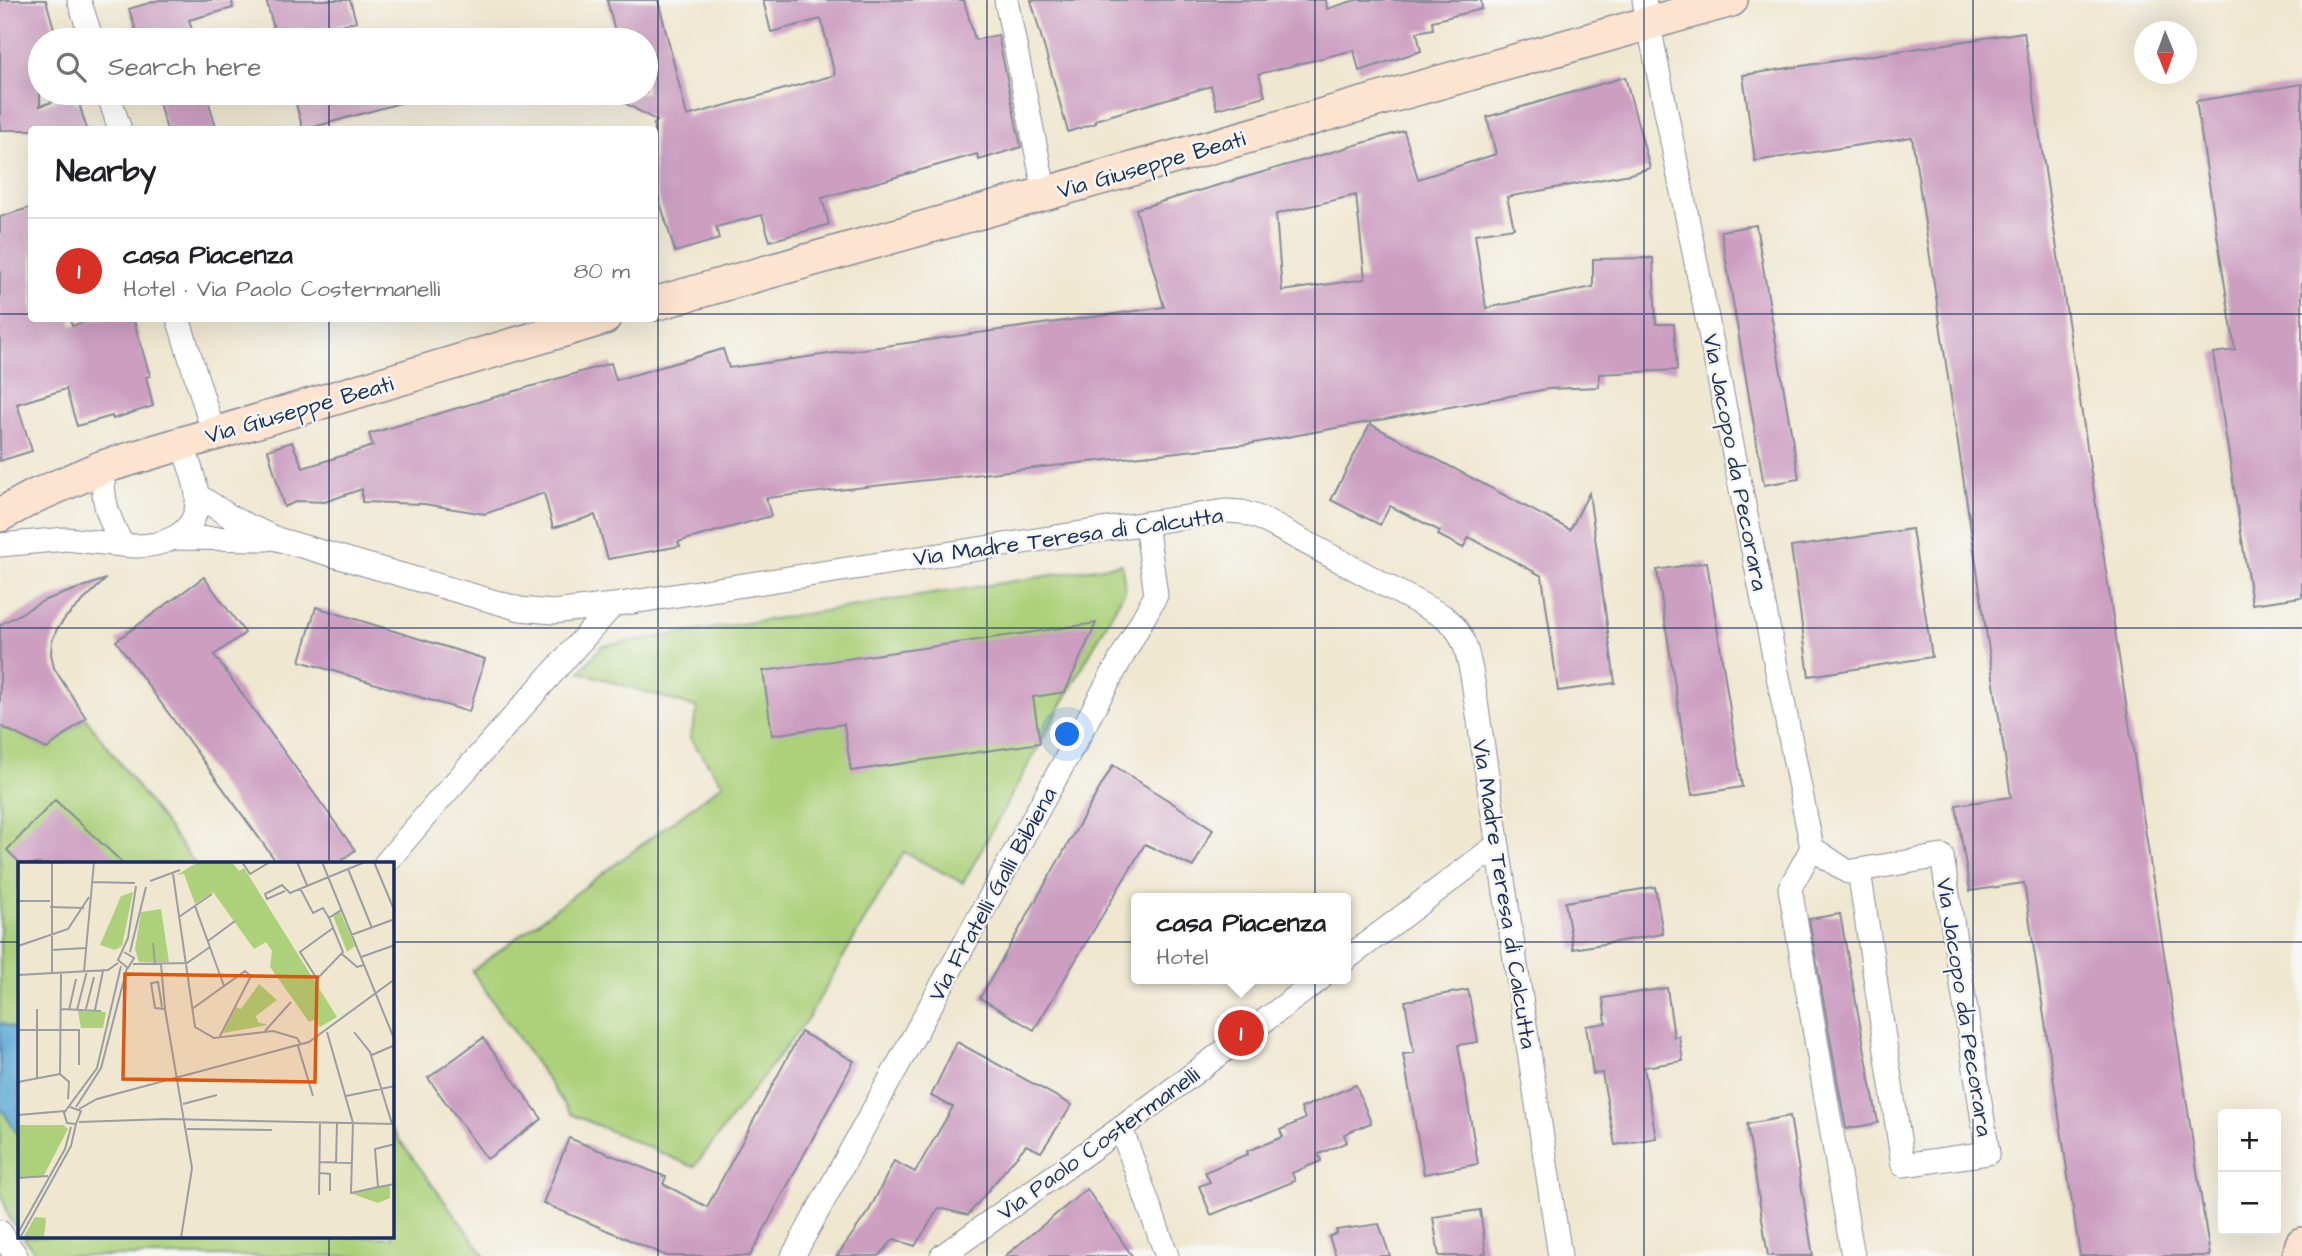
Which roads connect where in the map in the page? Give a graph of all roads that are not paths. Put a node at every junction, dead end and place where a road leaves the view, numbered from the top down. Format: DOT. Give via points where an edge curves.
graph roads {
  1 [pos="79,0"];
  2 [pos="1006,0"];
  3 [pos="1731,0"];
  4 [pos="1646,12"];
  5 [pos="88,28"];
  6 [pos="112,105"];
  7 [pos="119,126"];
  8 [pos="1045,194"];
  9 [pos="658,303"];
  10 [pos="179,322"];
  11 [pos="591,322"];
  12 [pos="214,434"];
  13 [pos="183,443"];
  14 [pos="103,467"];
  15 [pos="197,495"];
  16 [pos="0,516"];
  17 [pos="1146,523"];
  18 [pos="175,538"];
  19 [pos="277,539"];
  20 [pos="0,545"];
  21 [pos="122,545"];
  22 [pos="613,605"];
  23 [pos="1496,846"];
  24 [pos="1812,848"];
  25 [pos="387,862"];
  26 [pos="1858,870"];
  27 [pos="1351,955"];
  28 [pos="1313,984"];
  29 [pos="1121,1128"];
  30 [pos="0,1232"];
  31 [pos="2302,1244"];
  32 [pos="16,1256"];
  33 [pos="793,1256"];
  34 [pos="942,1256"];
  35 [pos="1167,1256"];
  36 [pos="1560,1256"];
  37 [pos="1853,1256"];
  38 [pos="2299,1256"];
  1 -- 5 [label="street"];
  2 -- 8 [label="street"];
  3 -- 4 [label="street, Via Giuseppe Beati"];
  4 -- 8 [label="street, Via Giuseppe Beati"];
  4 -- 24 [label="street, Via Jacopo da Pecorara"];
  6 -- 7 [label="street"];
  8 -- 9 [label="street, Via Giuseppe Beati"];
  10 -- 12 [label="street"];
  11 -- 12 [label="street, Via Giuseppe Beati"];
  12 -- 13 [label="street, Via Giuseppe Beati"];
  13 -- 14 [label="street, Via Giuseppe Beati"];
  13 -- 15 [label="street"];
  14 -- 16 [label="street, Via Giuseppe Beati"];
  14 -- 21 [label="street" via="103,500"];
  15 -- 18 [label="street" via="194,516"];
  15 -- 19 [label="street, Via Madre Teresa di Calcutta"];
  17 -- 22 [label="street, Via Madre Teresa di Calcutta"];
  17 -- 23 [label="street, Via Madre Teresa di Calcutta" via="1225,511 1260,517 1451,621 1466,645"];
  17 -- 33 [label="street, Via Fratelli Galli Bibiena" via="1156,595"];
  18 -- 19 [label="street, Via Madre Teresa di Calcutta"];
  18 -- 21 [label="street, Via Madre Teresa di Calcutta" via="141,548"];
  19 -- 22 [label="street, Via Madre Teresa di Calcutta" via="520,609 553,612"];
  20 -- 21 [label="street" via="66,539"];
  22 -- 25 [label="street"];
  23 -- 27 [label="street"];
  23 -- 36 [label="street, Via Madre Teresa di Calcutta"];
  24 -- 26 [label="street" via="1848,872"];
  24 -- 37 [label="street" via="1790,888"];
  26 -- 26 [label="street, Via Jacopo da Pecorara" via="1903,1165 1988,1153 1942,856"];
  28 -- 29 [label="street, Via Paolo Costermanelli"];
  29 -- 34 [label="street, Via Paolo Costermanelli"];
  29 -- 35 [label="street"];
  30 -- 32 [label="street"];
  31 -- 38 [label="street"];
}
